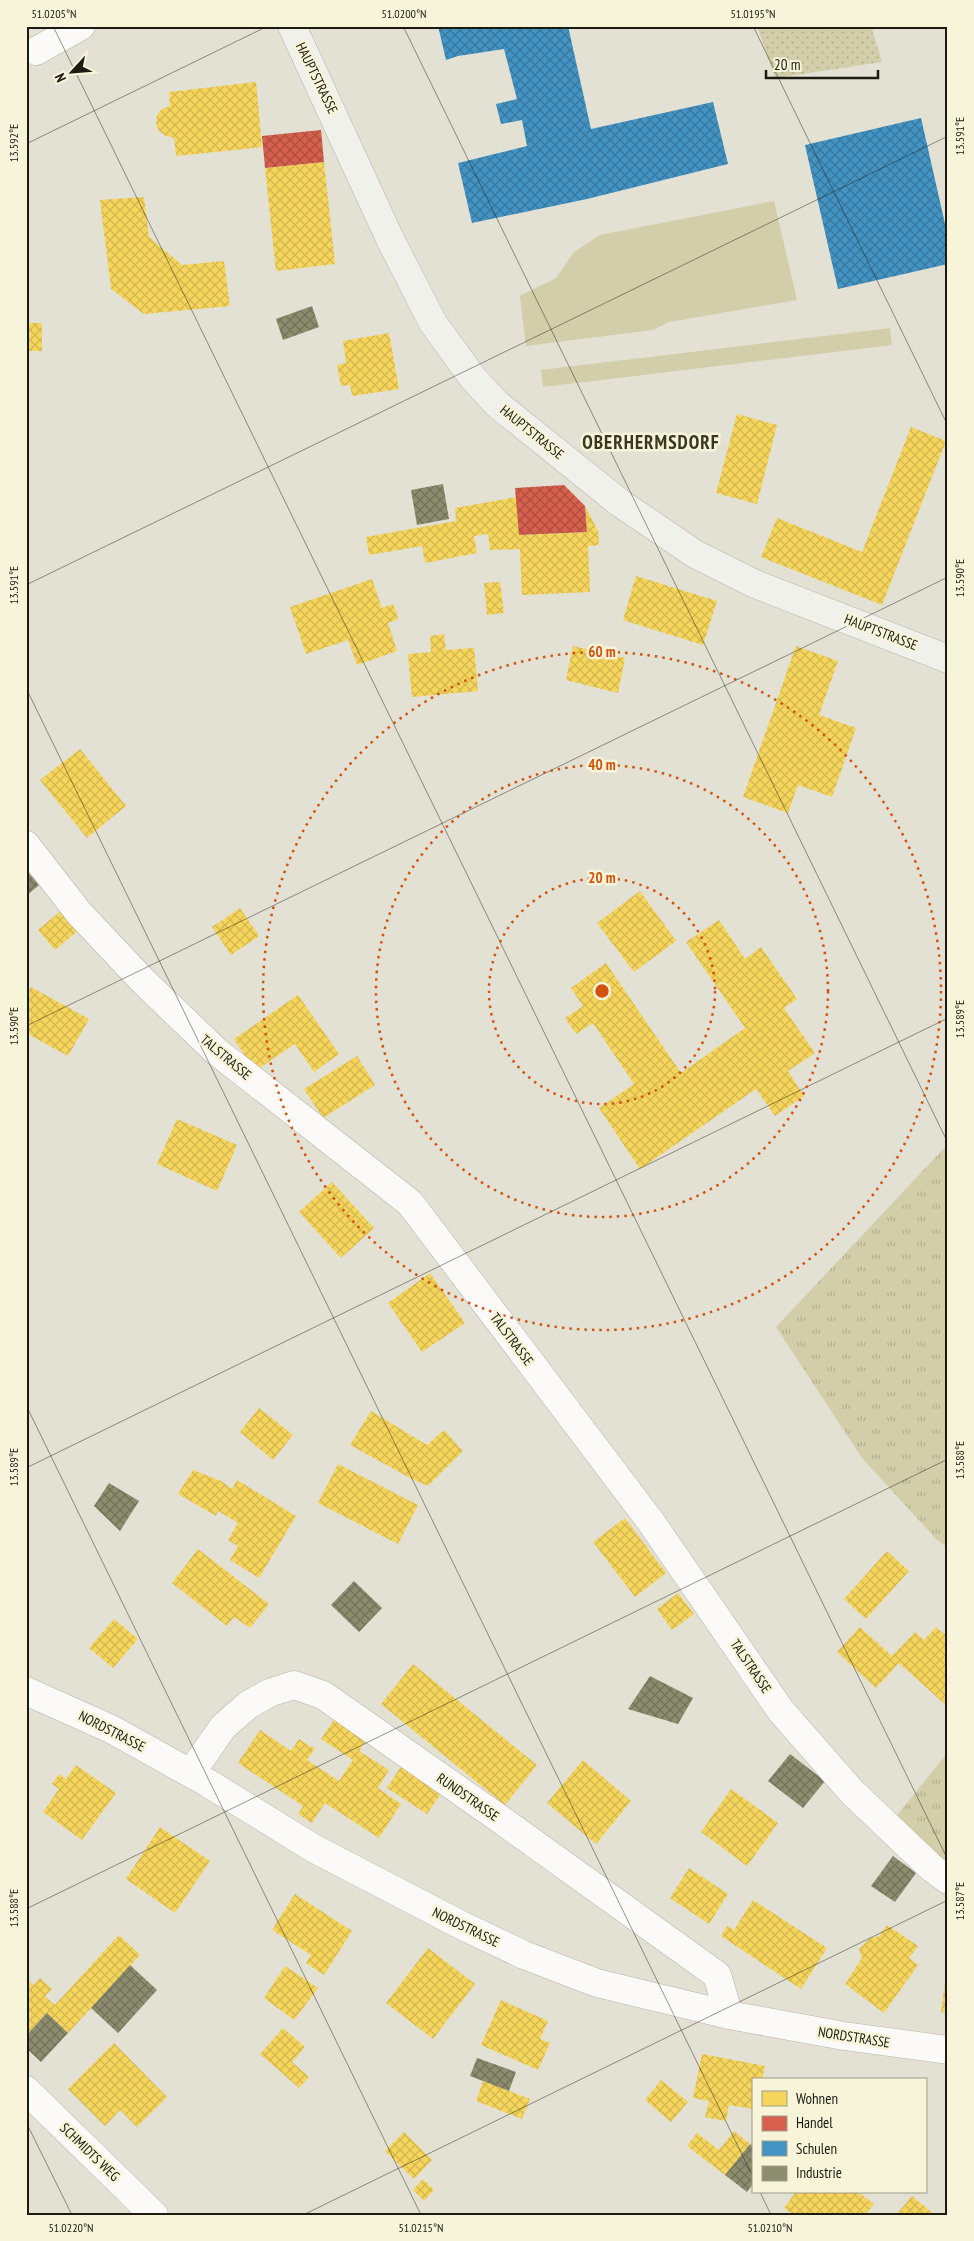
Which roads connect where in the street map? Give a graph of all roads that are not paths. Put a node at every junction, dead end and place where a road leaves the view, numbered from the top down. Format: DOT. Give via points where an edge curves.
graph roads {
  1 [pos="81,26"];
  2 [pos="292,26"];
  3 [pos="36,51"];
  4 [pos="948,659"];
  5 [pos="26,845"];
  6 [pos="26,1691"];
  7 [pos="191,1774"];
  8 [pos="948,1880"];
  9 [pos="729,2015"];
  10 [pos="948,2050"];
  11 [pos="26,2090"];
  12 [pos="154,2215"];
  1 -- 3 [label="street"];
  2 -- 4 [label="street, HAUPTSTRASSE" via="390,239 433,323 473,378 497,404 620,502 695,554 756,584"];
  5 -- 8 [label="street, TALSTRASSE" via="79,913 209,1044 410,1203 651,1522 781,1711 852,1792"];
  6 -- 7 [label="street, NORDSTRASSE" via="112,1729"];
  7 -- 9 [label="street, NORDSTRASSE" via="313,1848 524,1955 597,1984"];
  7 -- 9 [label="street, RUNDSTRASSE" via="223,1727 269,1693 294,1686 323,1695 716,1975"];
  9 -- 10 [label="street, NORDSTRASSE" via="844,2036"];
  11 -- 12 [label="street, SCHMIDTS WEG"];
}
